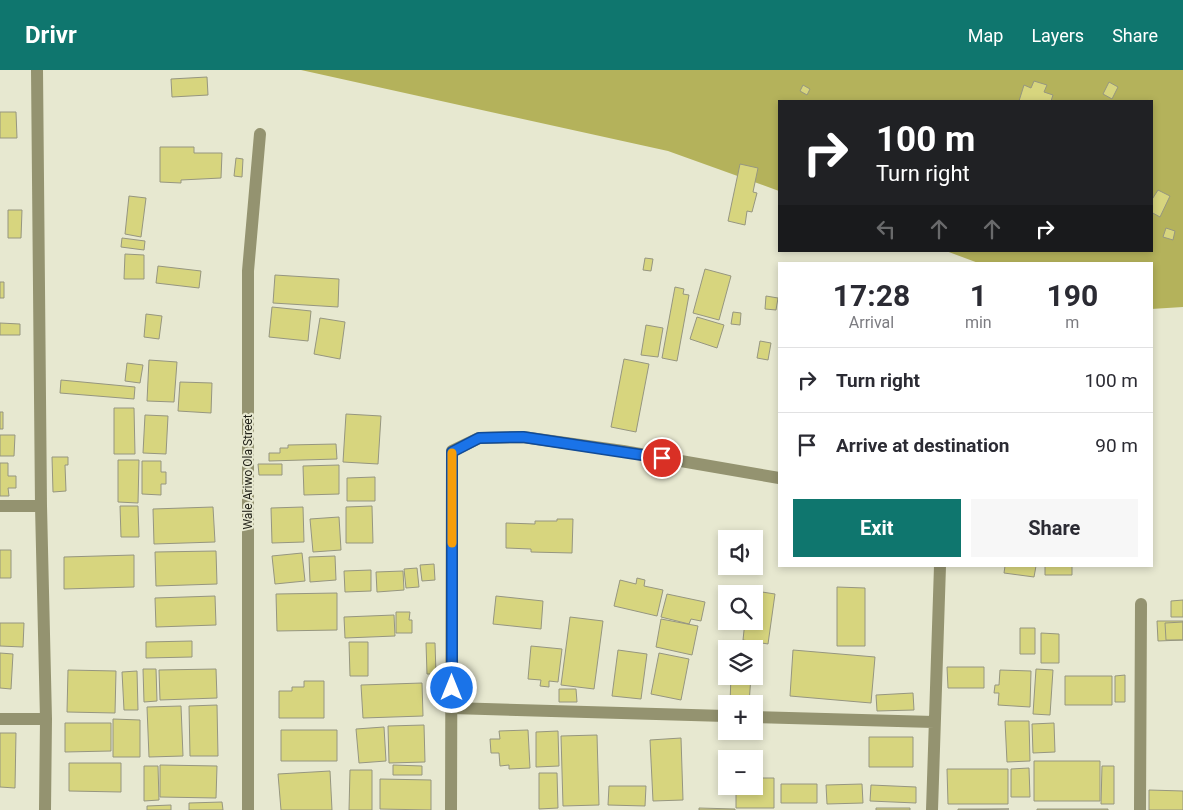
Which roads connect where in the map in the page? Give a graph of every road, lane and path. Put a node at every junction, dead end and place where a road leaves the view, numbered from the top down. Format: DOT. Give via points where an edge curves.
graph roads {
  1 [pos="38,70"];
  2 [pos="260,134"];
  3 [pos="778,478"];
  4 [pos="0,506"];
  5 [pos="41,506"];
  6 [pos="940,567"];
  7 [pos="1141,604"];
  8 [pos="452,708"];
  9 [pos="718,716"];
  10 [pos="763,717"];
  11 [pos="46,718"];
  12 [pos="0,719"];
  13 [pos="934,722"];
  14 [pos="45,810"];
  15 [pos="248,810"];
  16 [pos="451,810"];
  17 [pos="932,810"];
  18 [pos="1140,810"];
  1 -- 5 [label="street"];
  2 -- 15 [label="street, Wale Ariwo Ola Street" via="248,271"];
  3 -- 8 [label="street" via="523,437 479,438 452,452"];
  4 -- 5 [label="street"];
  5 -- 11 [label="street"];
  6 -- 13 [label="street"];
  7 -- 18 [label="street"];
  8 -- 9 [label="street"];
  8 -- 16 [label="street"];
  10 -- 13 [label="street"];
  11 -- 12 [label="street"];
  11 -- 14 [label="street"];
  13 -- 17 [label="street"];
}
